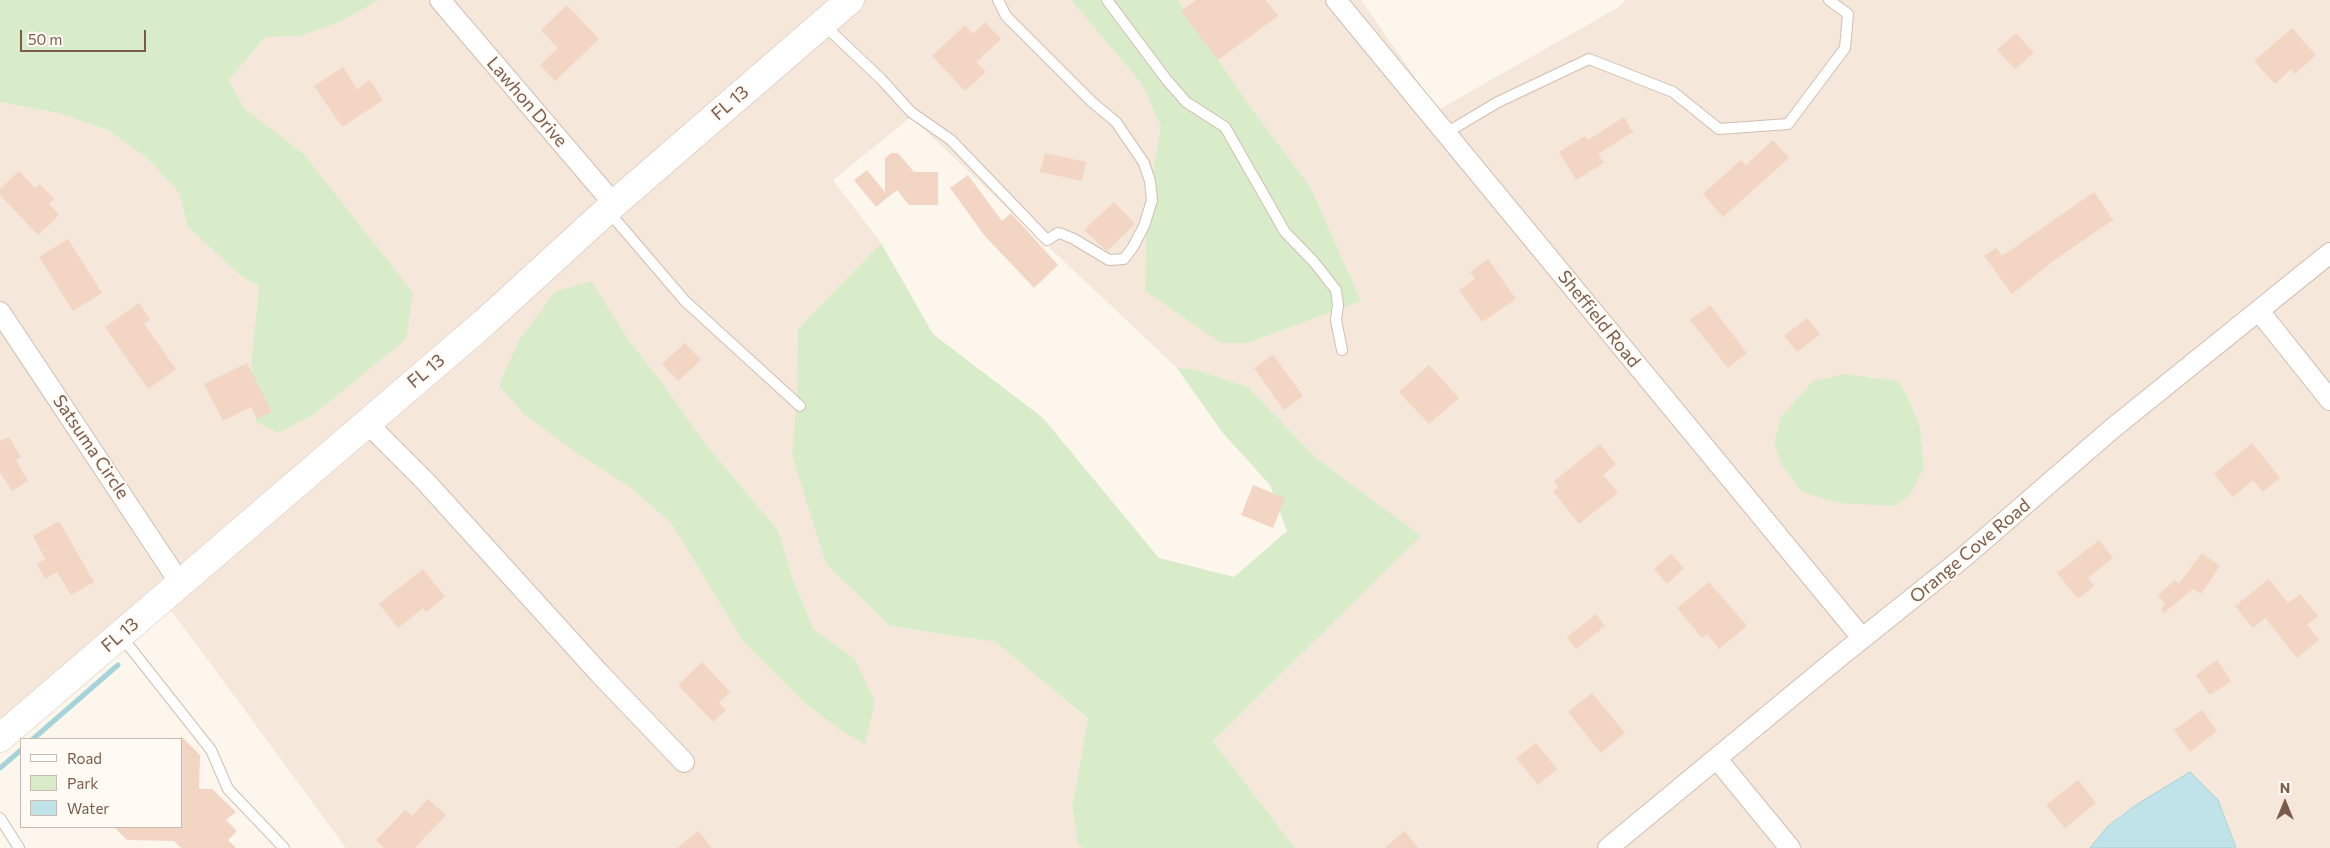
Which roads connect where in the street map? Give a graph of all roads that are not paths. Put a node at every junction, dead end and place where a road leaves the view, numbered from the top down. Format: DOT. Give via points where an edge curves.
graph roads {
  1 [pos="440,0"];
  2 [pos="850,0"];
  3 [pos="998,0"];
  4 [pos="1107,0"];
  5 [pos="1336,0"];
  6 [pos="1828,0"];
  7 [pos="822,24"];
  8 [pos="1446,133"];
  9 [pos="611,207"];
  10 [pos="2330,253"];
  11 [pos="2259,311"];
  12 [pos="0,312"];
  13 [pos="1342,350"];
  14 [pos="2330,400"];
  15 [pos="800,406"];
  16 [pos="366,422"];
  17 [pos="180,583"];
  18 [pos="120,635"];
  19 [pos="1862,638"];
  20 [pos="0,738"];
  21 [pos="1717,759"];
  22 [pos="684,762"];
  23 [pos="0,818"];
  24 [pos="19,848"];
  25 [pos="284,848"];
  26 [pos="1608,848"];
  27 [pos="1790,848"];
  1 -- 9 [label="street, Lawhon Drive"];
  2 -- 7 [label="main road, FL 13"];
  3 -- 7 [label="lane" via="1006,16 1116,122 1144,163 1152,200 1144,226 1124,259 1109,260 1062,234 1048,240 951,140 911,112"];
  4 -- 13 [label="lane" via="1186,102 1225,127 1285,232 1336,290 1336,320"];
  5 -- 8 [label="street, Sheffield Road"];
  6 -- 8 [label="lane" via="1848,14 1845,48 1788,124 1720,129 1673,92 1590,59 1498,102"];
  7 -- 9 [label="main road, FL 13"];
  8 -- 19 [label="street, Sheffield Road"];
  9 -- 15 [label="lane" via="684,300"];
  9 -- 16 [label="main road, FL 13" via="485,322"];
  10 -- 11 [label="street, Orange Cove Road"];
  11 -- 14 [label="street"];
  11 -- 19 [label="street, Orange Cove Road" via="2113,428 1964,557"];
  12 -- 17 [label="street, Satsuma Circle"];
  16 -- 17 [label="main road, FL 13"];
  16 -- 22 [label="street" via="425,481"];
  17 -- 18 [label="main road, FL 13"];
  18 -- 20 [label="main road, FL 13"];
  18 -- 25 [label="lane" via="211,750 228,789"];
  19 -- 21 [label="street, Orange Cove Road"];
  21 -- 26 [label="street, Orange Cove Road"];
  21 -- 27 [label="street"];
  23 -- 24 [label="lane"];
}
